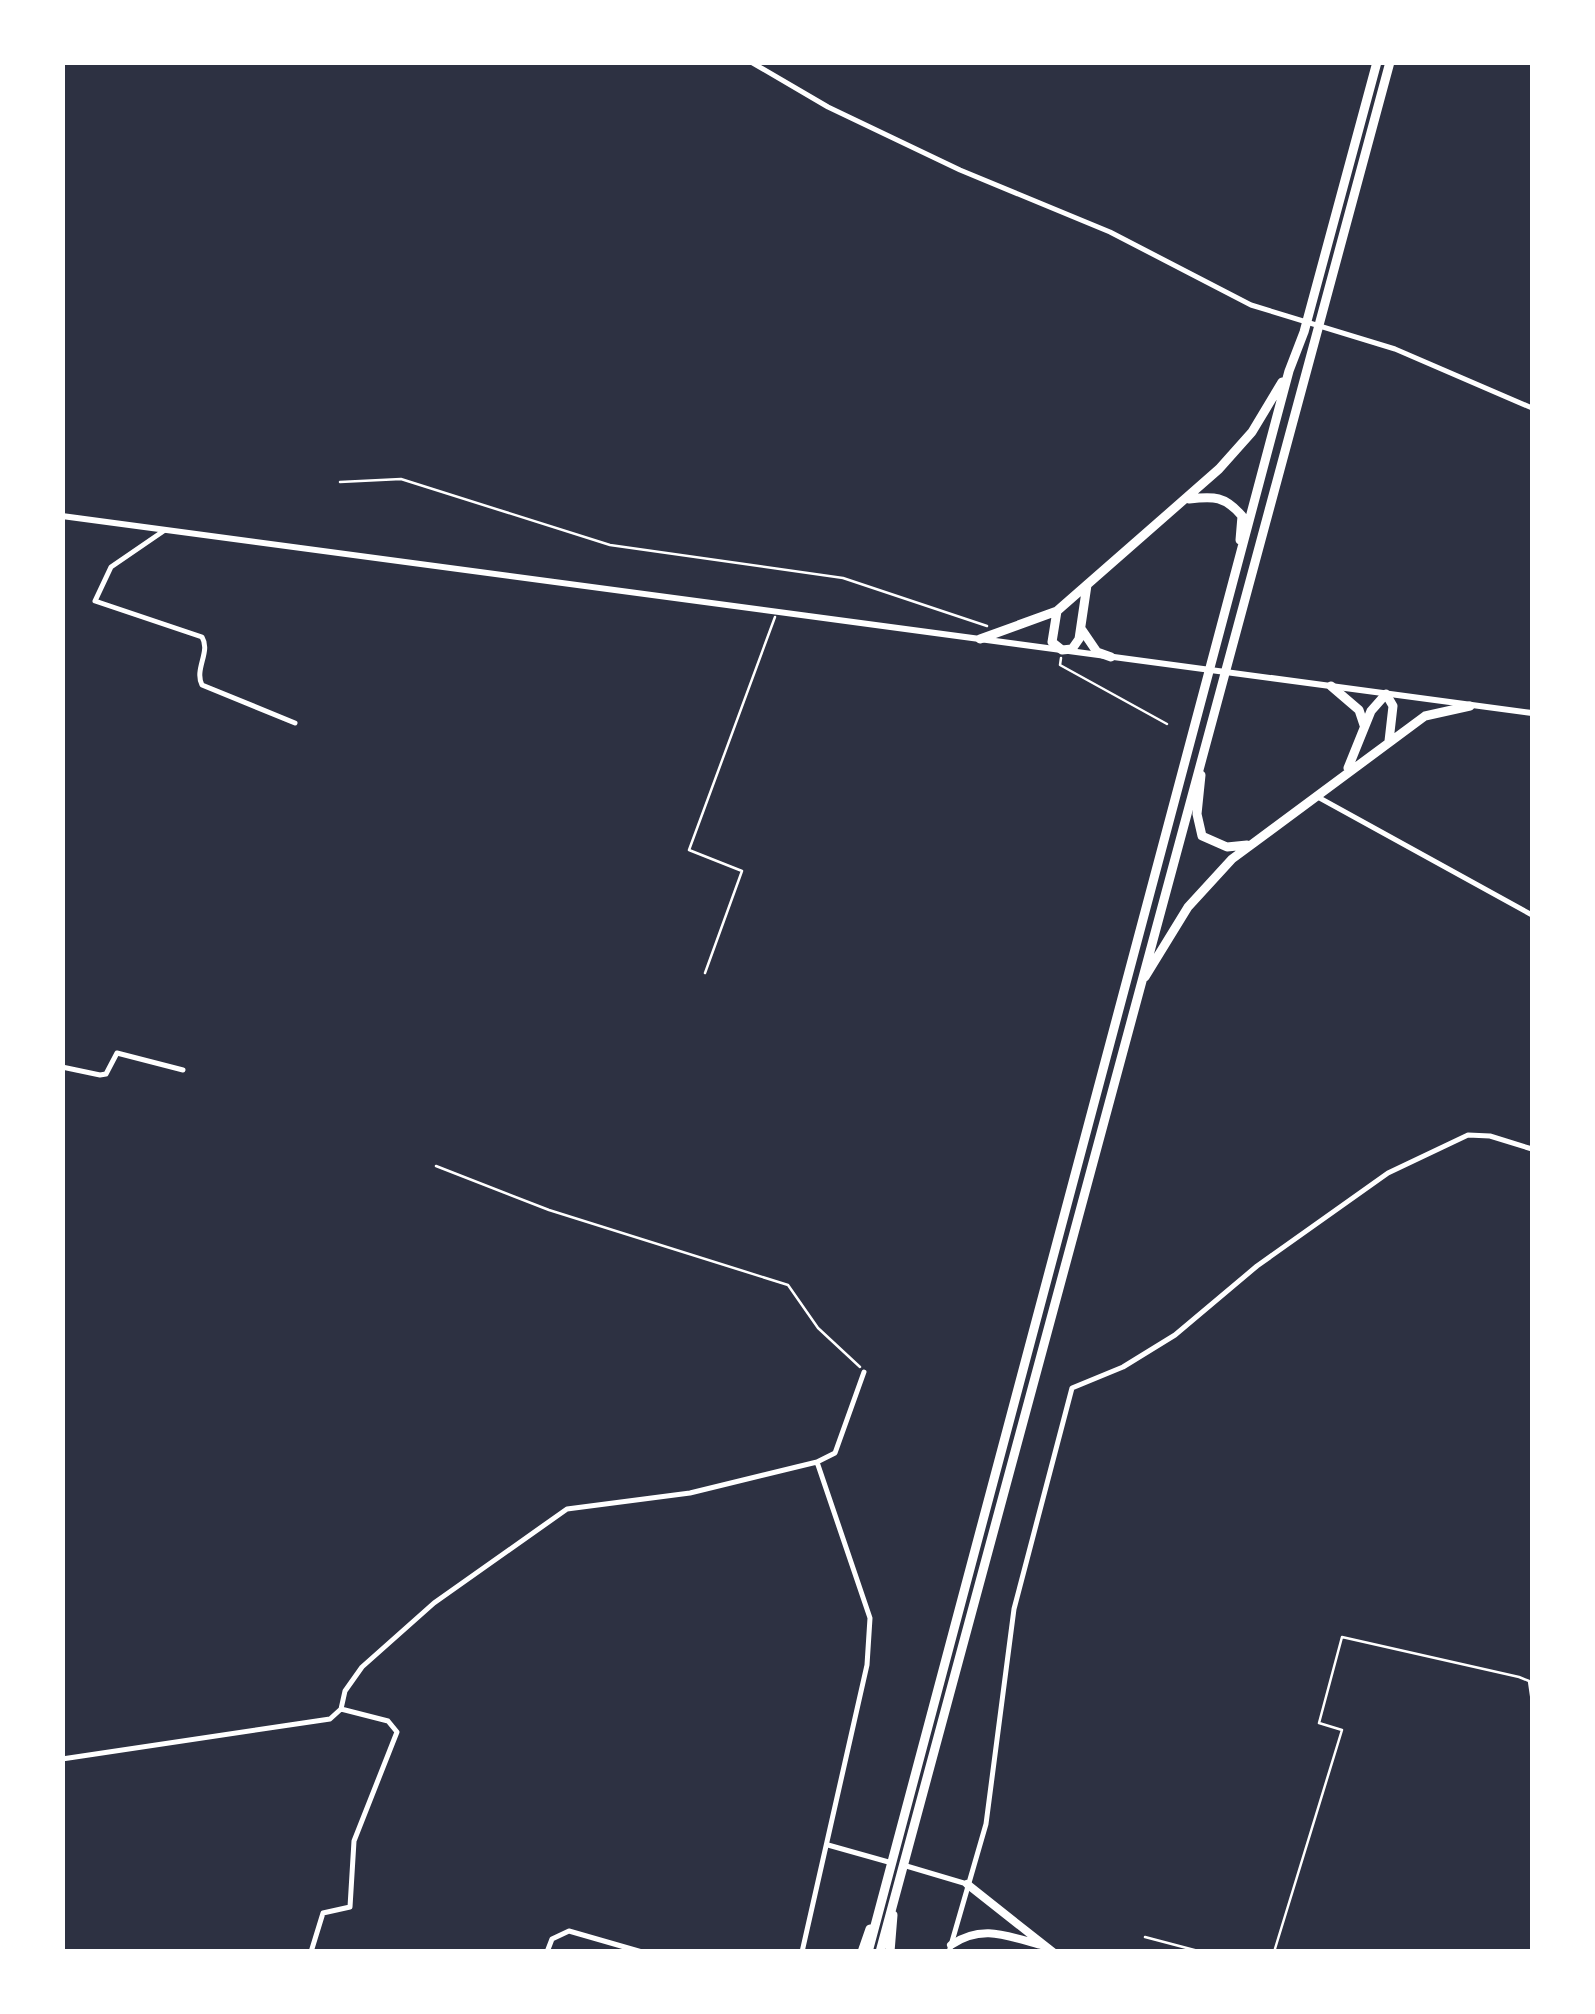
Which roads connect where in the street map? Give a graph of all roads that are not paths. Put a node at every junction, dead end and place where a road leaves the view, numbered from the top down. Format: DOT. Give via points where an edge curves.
graph roads {
  1 [pos="751,62"];
  2 [pos="1377,62"];
  3 [pos="1390,62"];
  4 [pos="1289,372"];
  5 [pos="1532,408"];
  6 [pos="1186,500"];
  7 [pos="62,516"];
  8 [pos="165,530"];
  9 [pos="1088,583"];
  10 [pos="1057,611"];
  11 [pos="1226,616"];
  12 [pos="1081,628"];
  13 [pos="980,639"];
  14 [pos="1062,650"];
  15 [pos="1111,657"];
  16 [pos="1331,686"];
  17 [pos="1386,694"];
  18 [pos="1470,706"];
  19 [pos="1532,713"];
  20 [pos="295,723"];
  21 [pos="1364,725"];
  22 [pos="1208,732"];
  23 [pos="1389,741"];
  24 [pos="1346,770"];
  25 [pos="1314,795"];
  26 [pos="1249,844"];
  27 [pos="1532,916"];
  28 [pos="1139,988"];
  29 [pos="62,1067"];
  30 [pos="183,1070"];
  31 [pos="1532,1149"];
  32 [pos="864,1372"];
  33 [pos="817,1462"];
  34 [pos="341,1709"];
  35 [pos="62,1760"];
  36 [pos="828,1845"];
  37 [pos="967,1884"];
  38 [pos="893,1904"];
  39 [pos="950,1948"];
  40 [pos="1050,1949"];
  41 [pos="311,1952"];
  42 [pos="547,1952"];
  43 [pos="642,1952"];
  44 [pos="802,1952"];
  45 [pos="865,1952"];
  46 [pos="880,1952"];
  47 [pos="890,1952"];
  1 -- 5 [label="street" via="828,107 1110,232 1251,305 1395,348"];
  2 -- 4 [label="highway"];
  3 -- 22 [label="highway"];
  4 -- 6 [label="highway" via="1252,432"];
  4 -- 11 [label="highway"];
  6 -- 9 [label="highway"];
  6 -- 11 [label="highway" via="1216,496 1242,516"];
  7 -- 8 [label="street"];
  8 -- 13 [label="street"];
  8 -- 20 [label="street" via="111,566 95,601 202,637 202,684"];
  9 -- 10 [label="highway"];
  9 -- 12 [label="highway"];
  10 -- 13 [label="highway"];
  10 -- 14 [label="highway" via="1050,634"];
  11 -- 45 [label="highway"];
  12 -- 14 [label="highway" via="1072,649"];
  12 -- 15 [label="highway" via="1097,652"];
  13 -- 14 [label="street"];
  14 -- 15 [label="street"];
  15 -- 16 [label="street"];
  16 -- 17 [label="street"];
  16 -- 21 [label="highway" via="1350,700"];
  17 -- 18 [label="street"];
  17 -- 21 [label="highway"];
  17 -- 23 [label="highway" via="1393,706"];
  18 -- 19 [label="street"];
  18 -- 23 [label="highway" via="1425,716"];
  21 -- 24 [label="highway"];
  22 -- 26 [label="highway" via="1197,826 1213,844"];
  22 -- 28 [label="highway"];
  23 -- 24 [label="highway"];
  24 -- 25 [label="highway"];
  25 -- 26 [label="highway"];
  25 -- 27 [label="street"];
  26 -- 28 [label="highway" via="1188,908"];
  28 -- 38 [label="highway"];
  29 -- 30 [label="street" via="106,1074 117,1053"];
  31 -- 37 [label="street" via="1468,1135 1388,1173 1257,1266 1175,1335 1072,1388 1014,1609 986,1824"];
  32 -- 33 [label="street" via="835,1453"];
  33 -- 34 [label="street" via="690,1493 567,1509 454,1586 378,1653 352,1680"];
  33 -- 36 [label="street" via="870,1618 867,1665"];
  34 -- 35 [label="street" via="330,1719"];
  34 -- 41 [label="street" via="388,1721 398,1732 354,1840 350,1907 322,1914"];
  36 -- 37 [label="street"];
  36 -- 44 [label="street"];
  37 -- 39 [label="street"];
  37 -- 40 [label="main road"];
  38 -- 46 [label="highway"];
  38 -- 47 [label="highway"];
  39 -- 40 [label="main road" via="970,1932 988,1931"];
  42 -- 43 [label="street" via="552,1939 569,1931"];
}
